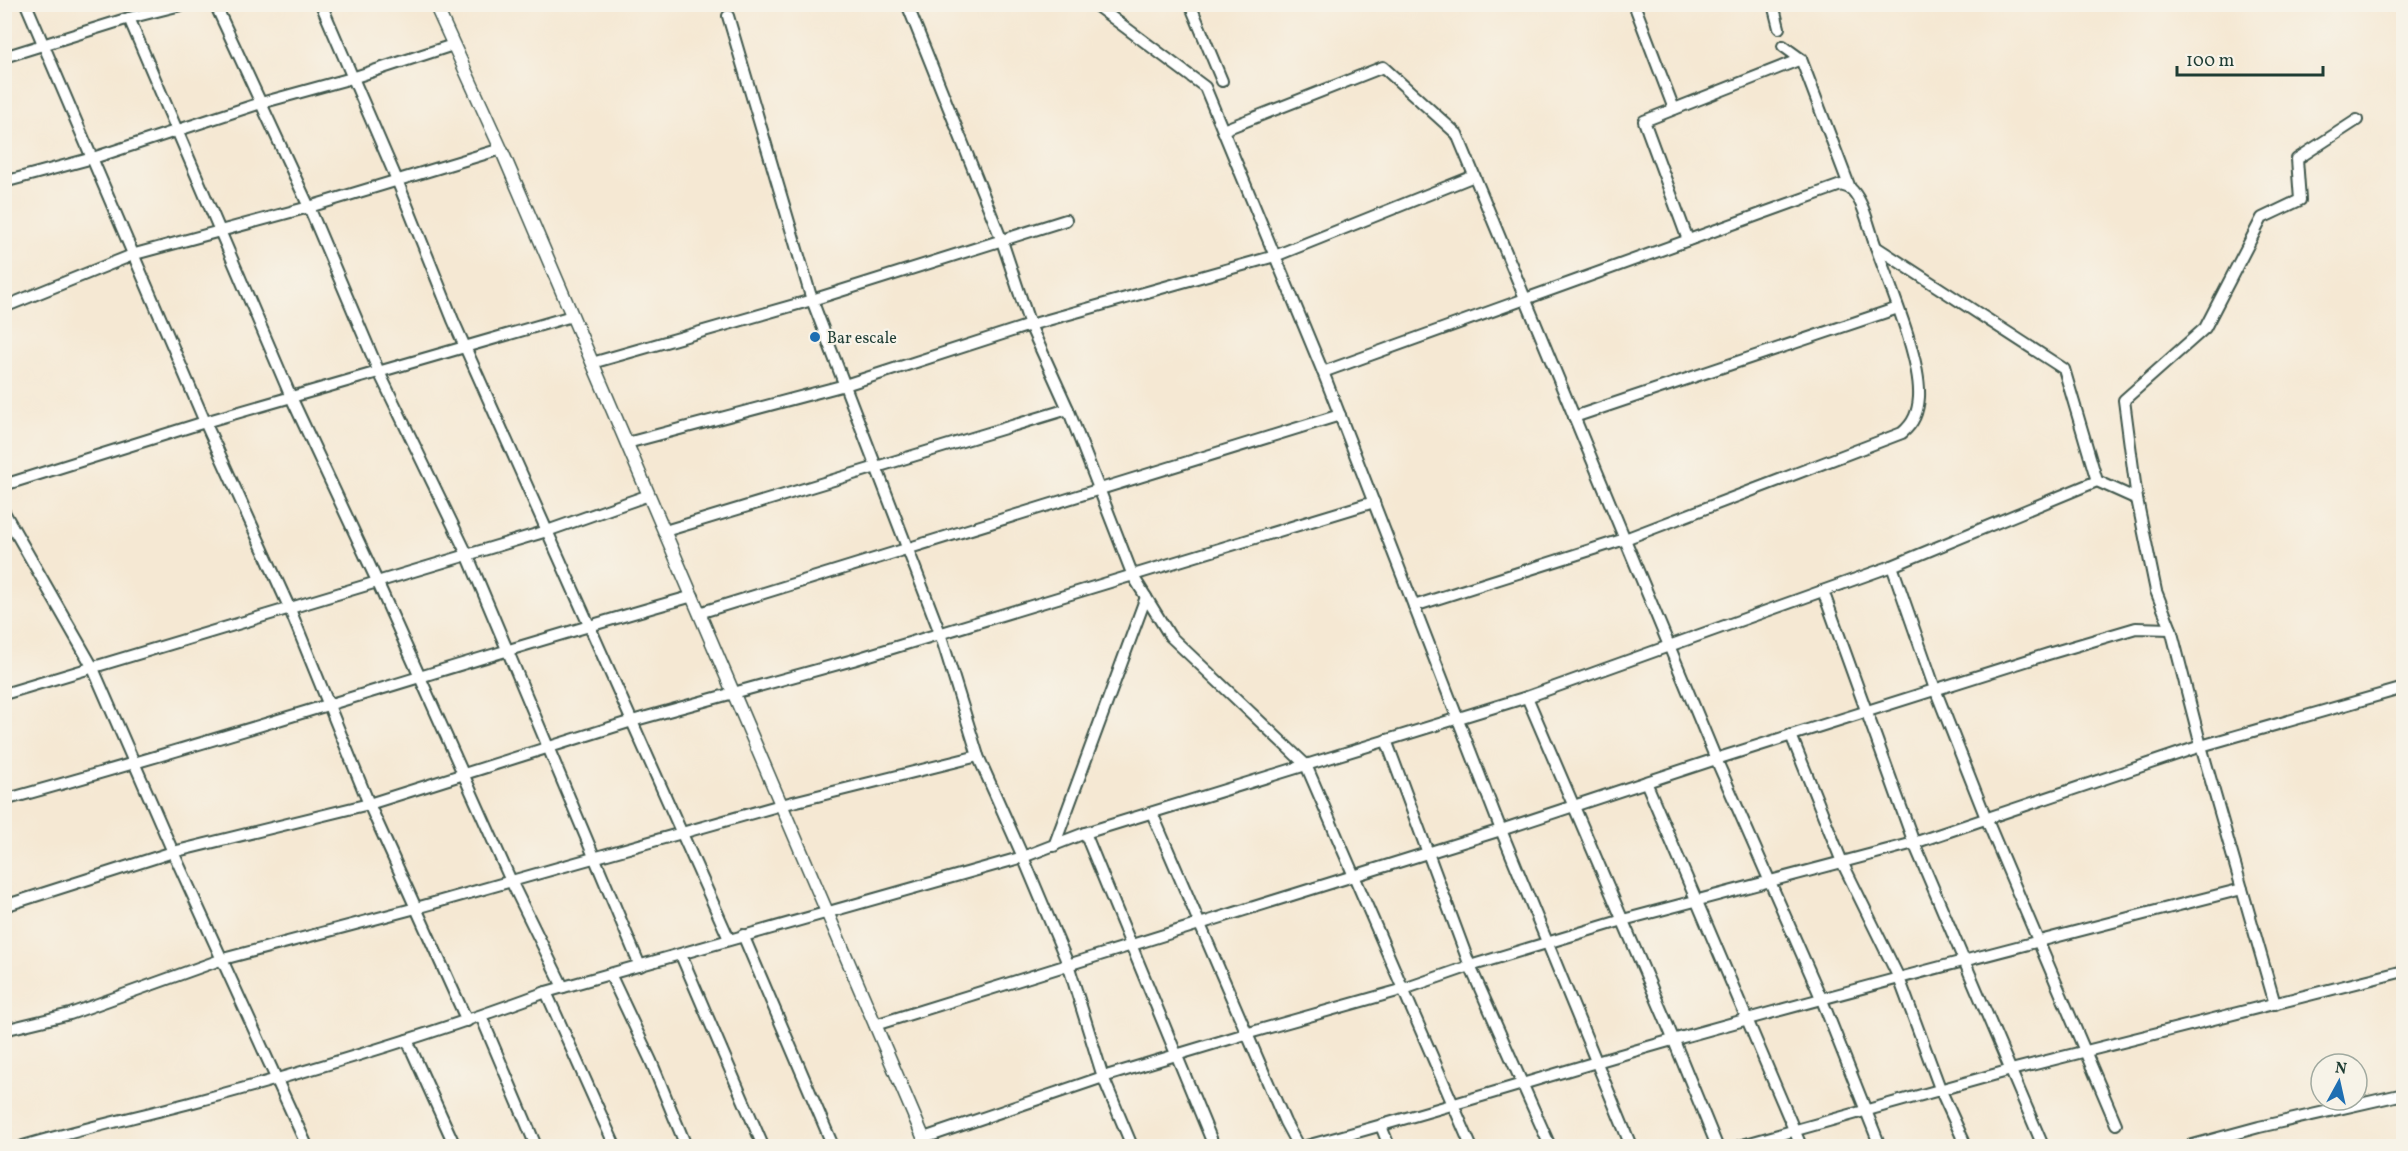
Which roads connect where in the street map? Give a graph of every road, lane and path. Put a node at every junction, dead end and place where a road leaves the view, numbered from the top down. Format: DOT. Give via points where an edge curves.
graph roads {
  1 [pos="26,4"];
  2 [pos="184,4"];
  3 [pos="215,4"];
  4 [pos="321,4"];
  5 [pos="435,4"];
  6 [pos="907,4"];
  7 [pos="1094,4"];
  8 [pos="1190,4"];
  9 [pos="1634,4"];
  10 [pos="1773,4"];
  11 [pos="728,15"];
  12 [pos="129,18"];
  13 [pos="1779,28"];
  14 [pos="43,44"];
  15 [pos="453,45"];
  16 [pos="1783,46"];
  17 [pos="4,57"];
  18 [pos="1801,59"];
  19 [pos="352,78"];
  20 [pos="1222,81"];
  21 [pos="261,103"];
  22 [pos="1674,109"];
  23 [pos="2357,120"];
  24 [pos="177,130"];
  25 [pos="1222,130"];
  26 [pos="501,149"];
  27 [pos="93,158"];
  28 [pos="1474,176"];
  29 [pos="397,180"];
  30 [pos="4,182"];
  31 [pos="1850,188"];
  32 [pos="309,207"];
  33 [pos="1066,220"];
  34 [pos="221,231"];
  35 [pos="1002,240"];
  36 [pos="1688,240"];
  37 [pos="1876,248"];
  38 [pos="135,254"];
  39 [pos="1275,256"];
  40 [pos="1524,298"];
  41 [pos="812,300"];
  42 [pos="4,307"];
  43 [pos="1898,309"];
  44 [pos="572,316"];
  45 [pos="1030,325"];
  46 [pos="465,347"];
  47 [pos="592,363"];
  48 [pos="379,372"];
  49 [pos="1323,372"];
  50 [pos="845,385"];
  51 [pos="291,397"];
  52 [pos="1068,409"];
  53 [pos="1340,415"];
  54 [pos="1574,417"];
  55 [pos="206,422"];
  56 [pos="627,442"];
  57 [pos="876,467"];
  58 [pos="2097,481"];
  59 [pos="4,485"];
  60 [pos="1100,490"];
  61 [pos="649,495"];
  62 [pos="2137,499"];
  63 [pos="1374,502"];
  64 [pos="4,512"];
  65 [pos="547,531"];
  66 [pos="664,531"];
  67 [pos="1625,539"];
  68 [pos="908,548"];
  69 [pos="467,554"];
  70 [pos="1892,566"];
  71 [pos="1133,576"];
  72 [pos="377,581"];
  73 [pos="1822,591"];
  74 [pos="693,596"];
  75 [pos="1146,597"];
  76 [pos="1414,606"];
  77 [pos="289,607"];
  78 [pos="699,613"];
  79 [pos="589,625"];
  80 [pos="2171,629"];
  81 [pos="940,633"];
  82 [pos="1670,647"];
  83 [pos="507,650"];
  84 [pos="92,666"];
  85 [pos="419,675"];
  86 [pos="2403,688"];
  87 [pos="1935,689"];
  88 [pos="732,691"];
  89 [pos="4,694"];
  90 [pos="1527,697"];
  91 [pos="328,703"];
  92 [pos="1867,711"];
  93 [pos="1458,718"];
  94 [pos="632,721"];
  95 [pos="1791,735"];
  96 [pos="1386,740"];
  97 [pos="2201,746"];
  98 [pos="548,747"];
  99 [pos="978,756"];
  100 [pos="1716,759"];
  101 [pos="135,764"];
  102 [pos="1306,765"];
  103 [pos="463,773"];
  104 [pos="1646,782"];
  105 [pos="4,800"];
  106 [pos="369,804"];
  107 [pos="781,805"];
  108 [pos="1574,806"];
  109 [pos="1152,813"];
  110 [pos="1986,818"];
  111 [pos="1501,830"];
  112 [pos="682,832"];
  113 [pos="1085,834"];
  114 [pos="1914,843"];
  115 [pos="1054,846"];
  116 [pos="173,852"];
  117 [pos="1429,852"];
  118 [pos="594,857"];
  119 [pos="1023,857"];
  120 [pos="1842,862"];
  121 [pos="1353,876"];
  122 [pos="511,881"];
  123 [pos="1771,881"];
  124 [pos="2242,889"];
  125 [pos="1695,902"];
  126 [pos="4,906"];
  127 [pos="416,908"];
  128 [pos="827,914"];
  129 [pos="1623,920"];
  130 [pos="1199,923"];
  131 [pos="743,935"];
  132 [pos="729,939"];
  133 [pos="2039,941"];
  134 [pos="1547,943"];
  135 [pos="1130,945"];
  136 [pos="681,955"];
  137 [pos="223,959"];
  138 [pos="1965,960"];
  139 [pos="1068,964"];
  140 [pos="640,966"];
  141 [pos="1470,966"];
  142 [pos="2403,971"];
  143 [pos="610,974"];
  144 [pos="1899,978"];
  145 [pos="563,987"];
  146 [pos="1401,990"];
  147 [pos="546,992"];
  148 [pos="1822,1000"];
  149 [pos="2275,1004"];
  150 [pos="481,1016"];
  151 [pos="1747,1020"];
  152 [pos="467,1021"];
  153 [pos="875,1025"];
  154 [pos="4,1030"];
  155 [pos="1249,1033"];
  156 [pos="407,1040"];
  157 [pos="1674,1040"];
  158 [pos="2087,1053"];
  159 [pos="1176,1055"];
  160 [pos="1596,1063"];
  161 [pos="2011,1070"];
  162 [pos="1103,1077"];
  163 [pos="275,1078"];
  164 [pos="1523,1085"];
  165 [pos="1941,1091"];
  166 [pos="2403,1094"];
  167 [pos="1454,1105"];
  168 [pos="1865,1110"];
  169 [pos="2116,1124"];
  170 [pos="1382,1126"];
  171 [pos="1795,1132"];
  172 [pos="926,1142"];
  173 [pos="23,1146"];
  174 [pos="307,1146"];
  175 [pos="455,1146"];
  176 [pos="536,1146"];
  177 [pos="615,1146"];
  178 [pos="686,1146"];
  179 [pos="763,1146"];
  180 [pos="833,1146"];
  181 [pos="1132,1146"];
  182 [pos="1214,1146"];
  183 [pos="1298,1146"];
  184 [pos="1306,1146"];
  185 [pos="1389,1146"];
  186 [pos="1470,1146"];
  187 [pos="1550,1146"];
  188 [pos="1631,1146"];
  189 [pos="1717,1146"];
  190 [pos="1739,1146"];
  191 [pos="1801,1146"];
  192 [pos="1880,1146"];
  193 [pos="1966,1146"];
  194 [pos="2043,1146"];
  195 [pos="2189,1146"];
  1 -- 14 [label="street"];
  2 -- 12 [label="street"];
  3 -- 21 [label="street"];
  4 -- 19 [label="street"];
  5 -- 15 [label="street"];
  6 -- 35 [label="street"];
  7 -- 25 [label="street" via="1205,87"];
  8 -- 20 [label="street"];
  9 -- 22 [label="street"];
  10 -- 13 [label="street"];
  11 -- 41 [label="street"];
  12 -- 14 [label="street"];
  12 -- 24 [label="street"];
  14 -- 17 [label="street"];
  14 -- 27 [label="street"];
  15 -- 19 [label="street"];
  15 -- 26 [label="street"];
  16 -- 18 [label="street"];
  18 -- 22 [label="street"];
  18 -- 31 [label="street"];
  19 -- 21 [label="street"];
  19 -- 29 [label="street"];
  21 -- 24 [label="street"];
  21 -- 32 [label="street"];
  22 -- 36 [label="street" via="1644,121"];
  23 -- 62 [label="street" via="2297,159 2300,200 2262,218 2205,328 2124,400"];
  24 -- 27 [label="street"];
  24 -- 34 [label="street"];
  25 -- 28 [label="street" via="1383,67 1457,134"];
  25 -- 39 [label="street"];
  26 -- 29 [label="street"];
  26 -- 44 [label="street"];
  27 -- 30 [label="street"];
  27 -- 38 [label="street"];
  28 -- 39 [label="street"];
  28 -- 40 [label="street"];
  29 -- 32 [label="street"];
  29 -- 46 [label="street"];
  31 -- 36 [label="street" via="1841,185"];
  31 -- 37 [label="street"];
  32 -- 34 [label="street"];
  32 -- 48 [label="street"];
  33 -- 35 [label="street"];
  34 -- 38 [label="street"];
  34 -- 51 [label="street"];
  35 -- 41 [label="street"];
  35 -- 45 [label="street"];
  36 -- 40 [label="street"];
  37 -- 43 [label="street"];
  37 -- 58 [label="street" via="2064,369"];
  38 -- 42 [label="street"];
  38 -- 55 [label="street"];
  39 -- 45 [label="street"];
  39 -- 49 [label="street"];
  40 -- 49 [label="street"];
  40 -- 54 [label="street"];
  41 -- 47 [label="street"];
  41 -- 50 [label="street"];
  43 -- 54 [label="street"];
  43 -- 67 [label="street" via="1917,371 1919,395 1917,414 1902,433"];
  44 -- 46 [label="street"];
  44 -- 47 [label="street"];
  45 -- 50 [label="street"];
  45 -- 52 [label="street"];
  46 -- 48 [label="street"];
  46 -- 65 [label="street"];
  47 -- 56 [label="street"];
  48 -- 51 [label="street"];
  48 -- 69 [label="street"];
  49 -- 53 [label="street"];
  50 -- 56 [label="street"];
  50 -- 57 [label="street"];
  51 -- 55 [label="street"];
  51 -- 72 [label="street"];
  52 -- 57 [label="street"];
  52 -- 60 [label="street"];
  53 -- 60 [label="street"];
  53 -- 63 [label="street"];
  54 -- 67 [label="street"];
  55 -- 59 [label="street"];
  55 -- 77 [label="street"];
  56 -- 61 [label="street"];
  57 -- 66 [label="street"];
  57 -- 68 [label="street"];
  58 -- 62 [label="street"];
  58 -- 70 [label="street"];
  60 -- 68 [label="street"];
  60 -- 71 [label="street"];
  61 -- 65 [label="street"];
  61 -- 66 [label="street"];
  62 -- 80 [label="street" via="2156,591"];
  63 -- 71 [label="street"];
  63 -- 76 [label="street"];
  64 -- 84 [label="street"];
  65 -- 69 [label="street"];
  65 -- 79 [label="street"];
  66 -- 74 [label="street"];
  67 -- 76 [label="street"];
  67 -- 82 [label="street"];
  68 -- 78 [label="street"];
  68 -- 81 [label="street"];
  69 -- 72 [label="street"];
  69 -- 83 [label="street"];
  70 -- 73 [label="street"];
  70 -- 87 [label="street"];
  71 -- 75 [label="street"];
  71 -- 81 [label="street"];
  72 -- 77 [label="street"];
  72 -- 85 [label="street"];
  73 -- 82 [label="street"];
  73 -- 92 [label="street"];
  74 -- 78 [label="street"];
  74 -- 79 [label="street"];
  75 -- 102 [label="street" via="1170,636"];
  75 -- 115 [label="street"];
  76 -- 93 [label="street"];
  77 -- 84 [label="street"];
  77 -- 91 [label="street"];
  78 -- 88 [label="street"];
  79 -- 83 [label="street"];
  79 -- 94 [label="street"];
  80 -- 87 [label="street" via="2136,628"];
  80 -- 97 [label="street"];
  81 -- 88 [label="street"];
  81 -- 99 [label="street"];
  82 -- 90 [label="street"];
  82 -- 100 [label="street"];
  83 -- 85 [label="street"];
  83 -- 98 [label="street"];
  84 -- 89 [label="street"];
  84 -- 101 [label="street"];
  85 -- 91 [label="street"];
  85 -- 103 [label="street"];
  86 -- 97 [label="street"];
  87 -- 92 [label="street"];
  87 -- 110 [label="street"];
  88 -- 94 [label="street"];
  88 -- 107 [label="street"];
  90 -- 93 [label="street"];
  90 -- 108 [label="street"];
  91 -- 101 [label="street"];
  91 -- 106 [label="street"];
  92 -- 95 [label="street"];
  92 -- 114 [label="street"];
  93 -- 96 [label="street"];
  93 -- 111 [label="street"];
  94 -- 98 [label="street"];
  94 -- 112 [label="street"];
  95 -- 100 [label="street"];
  95 -- 120 [label="street"];
  96 -- 102 [label="street"];
  96 -- 117 [label="street"];
  97 -- 110 [label="street"];
  97 -- 124 [label="street"];
  98 -- 103 [label="street"];
  98 -- 118 [label="street"];
  99 -- 107 [label="street"];
  99 -- 119 [label="street"];
  100 -- 104 [label="street"];
  100 -- 123 [label="street"];
  101 -- 105 [label="street"];
  101 -- 116 [label="street"];
  102 -- 109 [label="street"];
  102 -- 121 [label="street"];
  103 -- 106 [label="street"];
  103 -- 122 [label="street"];
  104 -- 108 [label="street"];
  104 -- 125 [label="street"];
  106 -- 116 [label="street"];
  106 -- 127 [label="street"];
  107 -- 112 [label="street"];
  107 -- 128 [label="street"];
  108 -- 111 [label="street"];
  108 -- 129 [label="street"];
  109 -- 113 [label="street"];
  109 -- 130 [label="street"];
  110 -- 114 [label="street"];
  110 -- 133 [label="street"];
  111 -- 117 [label="street"];
  111 -- 134 [label="street"];
  112 -- 118 [label="street"];
  112 -- 132 [label="street"];
  113 -- 115 [label="street"];
  113 -- 135 [label="street"];
  114 -- 120 [label="street"];
  114 -- 138 [label="street"];
  115 -- 119 [label="street"];
  116 -- 126 [label="street"];
  116 -- 137 [label="street"];
  117 -- 121 [label="street"];
  117 -- 141 [label="street"];
  118 -- 122 [label="street"];
  118 -- 140 [label="street"];
  119 -- 128 [label="street"];
  119 -- 139 [label="street"];
  120 -- 123 [label="street"];
  120 -- 144 [label="street"];
  121 -- 130 [label="street"];
  121 -- 146 [label="street"];
  122 -- 127 [label="street"];
  122 -- 145 [label="street"];
  123 -- 125 [label="street"];
  123 -- 148 [label="street"];
  124 -- 133 [label="street"];
  124 -- 149 [label="street"];
  125 -- 129 [label="street"];
  125 -- 151 [label="street"];
  127 -- 137 [label="street"];
  127 -- 152 [label="street"];
  128 -- 131 [label="street"];
  128 -- 153 [label="street"];
  129 -- 134 [label="street"];
  129 -- 157 [label="street"];
  130 -- 135 [label="street"];
  130 -- 155 [label="street"];
  131 -- 132 [label="street"];
  131 -- 180 [label="street"];
  132 -- 136 [label="street"];
  133 -- 138 [label="street"];
  133 -- 158 [label="street"];
  134 -- 141 [label="street"];
  134 -- 160 [label="street"];
  135 -- 139 [label="street"];
  135 -- 159 [label="street"];
  136 -- 140 [label="street"];
  136 -- 179 [label="street"];
  137 -- 154 [label="street" via="70,1014"];
  137 -- 163 [label="street"];
  138 -- 144 [label="street"];
  138 -- 161 [label="street"];
  139 -- 153 [label="street"];
  139 -- 162 [label="street"];
  140 -- 143 [label="street"];
  141 -- 146 [label="street"];
  141 -- 164 [label="street"];
  142 -- 149 [label="street"];
  143 -- 145 [label="street"];
  143 -- 178 [label="street"];
  144 -- 148 [label="street"];
  144 -- 165 [label="street"];
  145 -- 147 [label="street"];
  146 -- 155 [label="street"];
  146 -- 167 [label="street"];
  147 -- 150 [label="street"];
  147 -- 177 [label="street"];
  148 -- 151 [label="street"];
  148 -- 168 [label="street"];
  149 -- 158 [label="street"];
  150 -- 152 [label="street"];
  150 -- 176 [label="street"];
  151 -- 157 [label="street"];
  151 -- 171 [label="street"];
  152 -- 156 [label="street"];
  153 -- 172 [label="street"];
  155 -- 159 [label="street"];
  155 -- 183 [label="street"];
  156 -- 163 [label="street"];
  156 -- 175 [label="street"];
  157 -- 160 [label="street"];
  157 -- 189 [label="street"];
  158 -- 161 [label="street"];
  158 -- 169 [label="street"];
  159 -- 162 [label="street"];
  159 -- 182 [label="street"];
  160 -- 164 [label="street"];
  160 -- 188 [label="street"];
  161 -- 165 [label="street"];
  161 -- 194 [label="street"];
  162 -- 172 [label="street"];
  162 -- 181 [label="street"];
  163 -- 173 [label="street"];
  163 -- 174 [label="street"];
  164 -- 167 [label="street"];
  164 -- 187 [label="street"];
  165 -- 168 [label="street"];
  165 -- 193 [label="street"];
  166 -- 195 [label="street"];
  167 -- 170 [label="street"];
  167 -- 186 [label="street"];
  168 -- 171 [label="street"];
  168 -- 192 [label="street"];
  170 -- 184 [label="street"];
  170 -- 185 [label="street"];
  171 -- 190 [label="street"];
  171 -- 191 [label="street"];
}
